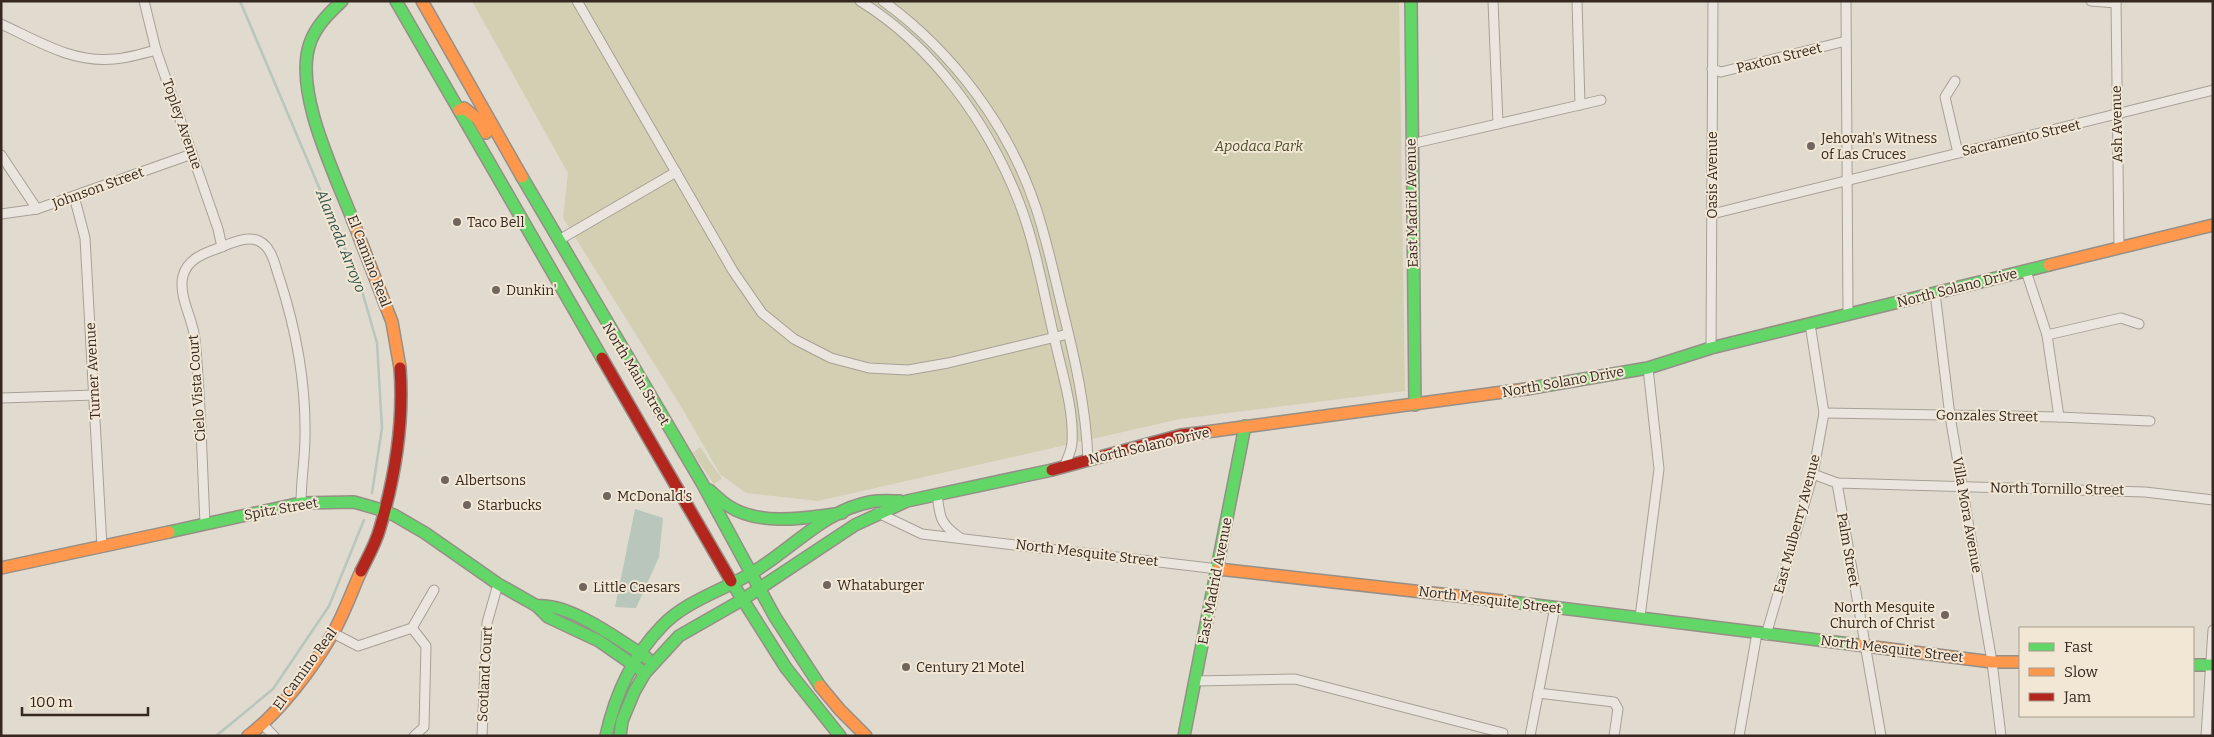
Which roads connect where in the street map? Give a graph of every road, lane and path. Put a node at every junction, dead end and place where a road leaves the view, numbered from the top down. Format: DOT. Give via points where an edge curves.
graph roads {
  1 [pos="144,1"];
  2 [pos="342,1"];
  3 [pos="396,1"];
  4 [pos="422,1"];
  5 [pos="578,1"];
  6 [pos="860,1"];
  7 [pos="883,1"];
  8 [pos="1411,1"];
  9 [pos="1493,1"];
  10 [pos="1577,1"];
  11 [pos="1713,1"];
  12 [pos="1846,1"];
  13 [pos="2090,1"];
  14 [pos="2116,2"];
  15 [pos="1,24"];
  16 [pos="917,29"];
  17 [pos="908,39"];
  18 [pos="1846,41"];
  19 [pos="156,50"];
  20 [pos="1712,69"];
  21 [pos="1955,81"];
  22 [pos="2213,90"];
  23 [pos="1601,100"];
  24 [pos="1580,105"];
  25 [pos="459,110"];
  26 [pos="2116,115"];
  27 [pos="1498,124"];
  28 [pos="1005,140"];
  29 [pos="1411,144"];
  30 [pos="992,146"];
  31 [pos="1958,153"];
  32 [pos="192,154"];
  33 [pos="1,155"];
  34 [pos="514,162"];
  35 [pos="676,172"];
  36 [pos="1846,182"];
  37 [pos="74,196"];
  38 [pos="36,209"];
  39 [pos="1,214"];
  40 [pos="1712,214"];
  41 [pos="2213,225"];
  42 [pos="558,240"];
  43 [pos="222,246"];
  44 [pos="2119,247"];
  45 [pos="2026,271"];
  46 [pos="1935,293"];
  47 [pos="1848,314"];
  48 [pos="1810,324"];
  49 [pos="2140,324"];
  50 [pos="1068,334"];
  51 [pos="2047,335"];
  52 [pos="1054,339"];
  53 [pos="1711,348"];
  54 [pos="1648,368"];
  55 [pos="95,395"];
  56 [pos="1,398"];
  57 [pos="1415,405"];
  58 [pos="1824,413"];
  59 [pos="1950,416"];
  60 [pos="2059,416"];
  61 [pos="2150,421"];
  62 [pos="1245,426"];
  63 [pos="1088,460"];
  64 [pos="1064,467"];
  65 [pos="1813,474"];
  66 [pos="1836,483"];
  67 [pos="703,485"];
  68 [pos="1963,487"];
  69 [pos="937,494"];
  70 [pos="2213,500"];
  71 [pos="906,501"];
  72 [pos="301,504"];
  73 [pos="385,512"];
  74 [pos="842,512"];
  75 [pos="878,513"];
  76 [pos="206,523"];
  77 [pos="959,537"];
  78 [pos="102,547"];
  79 [pos="1,568"];
  80 [pos="1218,569"];
  81 [pos="752,572"];
  82 [pos="732,583"];
  83 [pos="498,584"];
  84 [pos="760,588"];
  85 [pos="434,590"];
  86 [pos="742,600"];
  87 [pos="537,606"];
  88 [pos="1555,607"];
  89 [pos="1640,617"];
  90 [pos="412,628"];
  91 [pos="2213,630"];
  92 [pos="333,634"];
  93 [pos="1761,634"];
  94 [pos="1864,644"];
  95 [pos="640,654"];
  96 [pos="653,662"];
  97 [pos="1992,662"];
  98 [pos="2019,662"];
  99 [pos="2194,664"];
  100 [pos="634,665"];
  101 [pos="2211,665"];
  102 [pos="645,672"];
  103 [pos="1195,681"];
  104 [pos="1538,693"];
  105 [pos="263,725"];
  106 [pos="1503,733"];
  107 [pos="248,736"];
  108 [pos="274,736"];
  109 [pos="414,736"];
  110 [pos="482,736"];
  111 [pos="606,736"];
  112 [pos="620,736"];
  113 [pos="840,736"];
  114 [pos="866,736"];
  115 [pos="1184,736"];
  116 [pos="1530,736"];
  117 [pos="1614,736"];
  118 [pos="1739,736"];
  119 [pos="1881,736"];
  120 [pos="2001,736"];
  121 [pos="2206,736"];
  1 -- 19 [label="street, Topley Avenue"];
  2 -- 73 [label="main road, El Camino Real" via="327,14 310,42 305,81 307,99 316,124 385,299 399,357 402,393 398,443"];
  3 -- 25 [label="main road, North Main Street"];
  4 -- 34 [label="main road, North Main Street"];
  5 -- 35 [label="street"];
  6 -- 17 [label="street" via="882,15"];
  7 -- 16 [label="street"];
  8 -- 29 [label="main road, East Madrid Avenue"];
  9 -- 27 [label="street"];
  10 -- 24 [label="street"];
  11 -- 20 [label="street, Oasis Avenue"];
  12 -- 18 [label="street"];
  13 -- 14 [label="street"];
  14 -- 26 [label="street, Ash Avenue"];
  15 -- 19 [label="street" via="58,52 85,59 115,59"];
  16 -- 17 [label="street"];
  16 -- 28 [label="street" via="967,81"];
  17 -- 30 [label="street" via="950,83"];
  18 -- 20 [label="street, Paxton Street" via="1721,72"];
  18 -- 36 [label="street"];
  19 -- 32 [label="street, Topley Avenue"];
  20 -- 40 [label="street, Oasis Avenue"];
  21 -- 31 [label="street" via="1945,97"];
  22 -- 26 [label="street, Sacramento Street"];
  23 -- 24 [label="street"];
  24 -- 27 [label="street"];
  25 -- 34 [label="main road" via="464,108 473,113 500,157"];
  25 -- 82 [label="main road, North Main Street"];
  26 -- 31 [label="street, Sacramento Street"];
  26 -- 44 [label="street, Ash Avenue"];
  27 -- 29 [label="street"];
  28 -- 30 [label="street"];
  28 -- 50 [label="street" via="1036,207"];
  29 -- 57 [label="main road, East Madrid Avenue"];
  30 -- 52 [label="street" via="1019,202"];
  31 -- 36 [label="street, Sacramento Street"];
  32 -- 37 [label="street, Johnson Street"];
  32 -- 43 [label="street, Topley Avenue"];
  33 -- 38 [label="street"];
  34 -- 42 [label="main road, North Main Street"];
  35 -- 42 [label="street"];
  35 -- 52 [label="street" via="733,271 762,313 794,339 831,358 869,368 908,370"];
  36 -- 40 [label="street, Sacramento Street"];
  36 -- 47 [label="street"];
  37 -- 38 [label="street, Johnson Street"];
  37 -- 55 [label="street, Turner Avenue" via="85,238"];
  38 -- 39 [label="street, Johnson Street"];
  40 -- 53 [label="street, Oasis Avenue"];
  41 -- 44 [label="main road, North Solano Drive"];
  42 -- 67 [label="main road, North Main Street"];
  43 -- 72 [label="street, Cielo Vista Court" via="249,239 265,245 272,256 286,299 296,337 303,391 305,436"];
  43 -- 76 [label="street, Cielo Vista Court" via="193,260 185,270 182,283 195,337"];
  44 -- 45 [label="main road, North Solano Drive"];
  45 -- 46 [label="main road, North Solano Drive"];
  45 -- 51 [label="street"];
  46 -- 47 [label="main road, North Solano Drive"];
  46 -- 59 [label="street, Villa Mora Avenue"];
  47 -- 48 [label="main road, North Solano Drive"];
  48 -- 53 [label="main road, North Solano Drive"];
  48 -- 58 [label="street, East Mulberry Avenue"];
  49 -- 51 [label="street" via="2121,318"];
  50 -- 52 [label="street"];
  50 -- 63 [label="street" via="1084,404"];
  51 -- 60 [label="street"];
  52 -- 64 [label="street" via="1072,433"];
  53 -- 54 [label="main road, North Solano Drive"];
  54 -- 57 [label="main road, North Solano Drive"];
  54 -- 89 [label="street" via="1659,469"];
  55 -- 56 [label="street"];
  55 -- 78 [label="street, Turner Avenue"];
  57 -- 62 [label="main road, North Solano Drive"];
  58 -- 59 [label="street, Gonzales Street"];
  58 -- 65 [label="street, East Mulberry Avenue"];
  59 -- 60 [label="street, Gonzales Street"];
  59 -- 68 [label="street, Villa Mora Avenue"];
  60 -- 61 [label="street, Gonzales Street"];
  62 -- 63 [label="main road, North Solano Drive" via="1181,436"];
  62 -- 80 [label="main road, East Madrid Avenue"];
  63 -- 64 [label="main road, North Solano Drive"];
  64 -- 69 [label="main road, North Solano Drive"];
  65 -- 66 [label="street, North Tornillo Street"];
  65 -- 93 [label="street, East Mulberry Avenue"];
  66 -- 68 [label="street, North Tornillo Street"];
  66 -- 94 [label="street, Palm Street"];
  67 -- 74 [label="main road" via="728,506 771,519 794,520"];
  67 -- 81 [label="main road, North Main Street"];
  68 -- 70 [label="street, North Tornillo Street" via="2145,492"];
  68 -- 97 [label="street, Villa Mora Avenue"];
  69 -- 71 [label="main road, North Solano Drive"];
  69 -- 77 [label="street" via="939,517 946,528"];
  71 -- 74 [label="main road, North Solano Drive" via="866,502"];
  71 -- 75 [label="main road, North Solano Drive"];
  72 -- 73 [label="main road, Spitz Street" via="354,502"];
  72 -- 76 [label="main road, Spitz Street"];
  73 -- 83 [label="main road, Spitz Street" via="425,533"];
  73 -- 92 [label="main road, El Camino Real" via="366,565"];
  74 -- 81 [label="main road, North Solano Drive"];
  75 -- 77 [label="street, North Mesquite Street" via="922,534"];
  75 -- 84 [label="main road, North Solano Drive"];
  76 -- 78 [label="main road, Spitz Street"];
  77 -- 80 [label="street, North Mesquite Street"];
  78 -- 79 [label="main road, Spitz Street"];
  80 -- 88 [label="main road, North Mesquite Street"];
  80 -- 103 [label="main road, East Madrid Avenue"];
  81 -- 82 [label="main road, North Solano Drive"];
  81 -- 84 [label="main road, North Main Street"];
  82 -- 86 [label="main road, North Main Street"];
  82 -- 95 [label="main road, North Solano Drive" via="682,610 664,624"];
  83 -- 87 [label="main road, Spitz Street"];
  83 -- 110 [label="street, Scotland Court" via="487,623"];
  84 -- 86 [label="main road, North Solano Drive"];
  84 -- 114 [label="main road, North Main Street" via="791,645 825,692"];
  85 -- 90 [label="street"];
  86 -- 96 [label="main road, North Solano Drive" via="678,636"];
  86 -- 113 [label="main road, North Main Street" via="786,668"];
  87 -- 95 [label="main road, Spitz Street" via="549,605 594,624"];
  87 -- 100 [label="main road, Spitz Street" via="548,617 599,641"];
  88 -- 89 [label="main road, North Mesquite Street"];
  88 -- 104 [label="street"];
  89 -- 93 [label="main road, North Mesquite Street"];
  90 -- 92 [label="street" via="358,646"];
  90 -- 109 [label="street" via="426,646 424,727"];
  91 -- 101 [label="street"];
  92 -- 105 [label="main road, El Camino Real"];
  93 -- 94 [label="main road, North Mesquite Street"];
  93 -- 118 [label="street, East Mulberry Avenue"];
  94 -- 97 [label="main road, North Mesquite Street"];
  94 -- 119 [label="street, Palm Street"];
  95 -- 96 [label="main road, Spitz Street"];
  95 -- 100 [label="main road, North Solano Drive"];
  96 -- 102 [label="main road, North Solano Drive"];
  97 -- 98 [label="main road, North Mesquite Street"];
  97 -- 120 [label="street, Villa Mora Avenue"];
  99 -- 101 [label="main road"];
  100 -- 102 [label="main road, Spitz Street"];
  100 -- 111 [label="main road, North Solano Drive" via="611,713"];
  101 -- 121 [label="street"];
  102 -- 112 [label="main road, North Solano Drive" via="622,721"];
  103 -- 106 [label="street" via="1295,679"];
  103 -- 115 [label="main road, East Madrid Avenue"];
  104 -- 116 [label="street"];
  104 -- 117 [label="street" via="1614,702 1618,709"];
  105 -- 107 [label="main road, El Camino Real"];
  105 -- 108 [label="street"];
}
